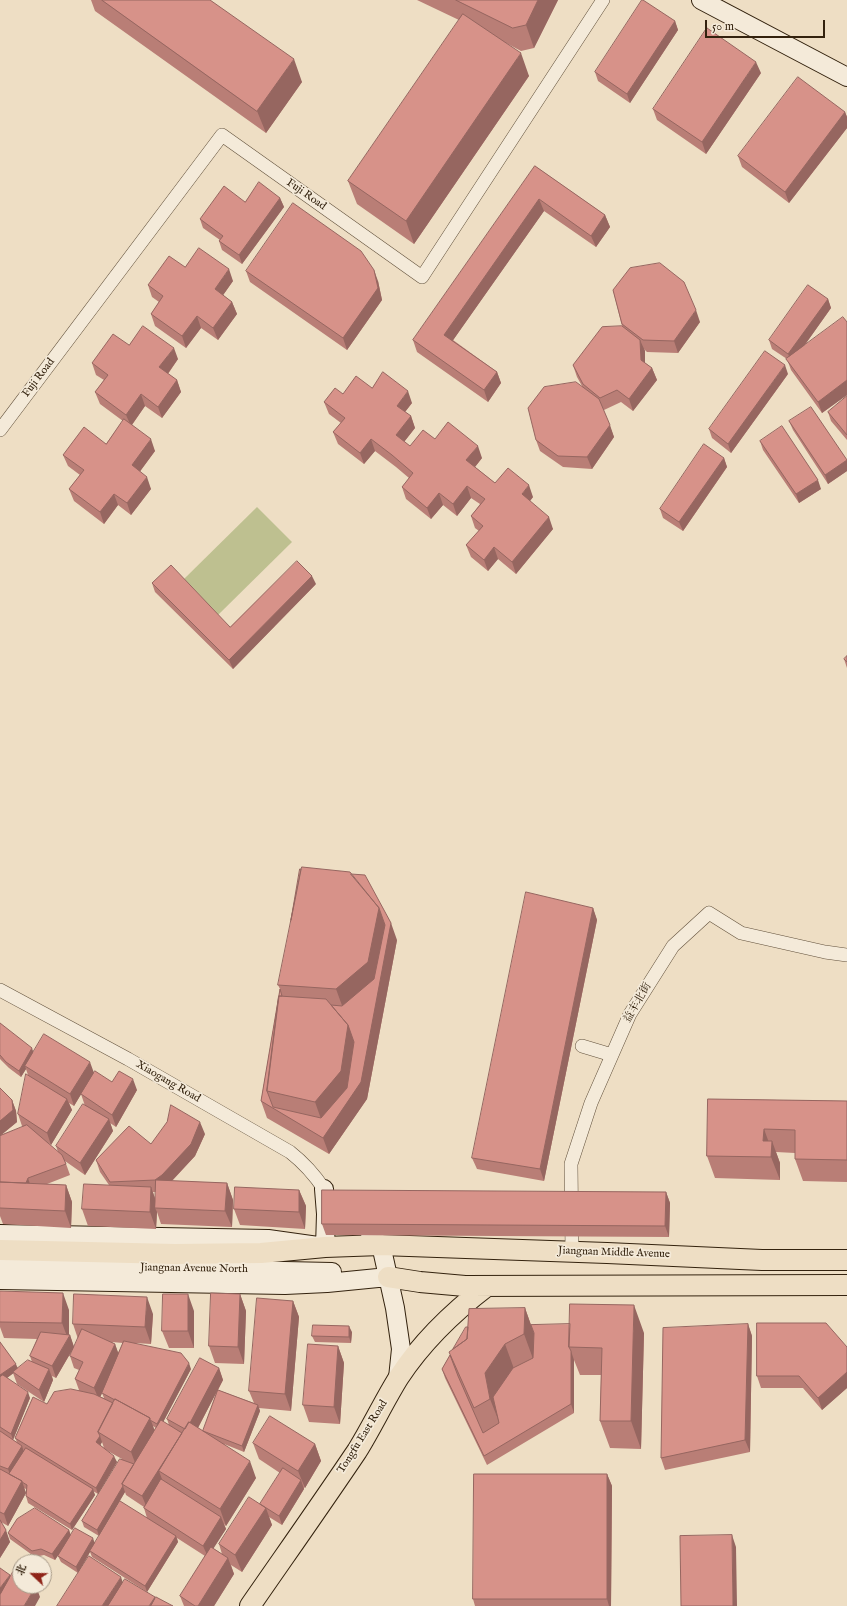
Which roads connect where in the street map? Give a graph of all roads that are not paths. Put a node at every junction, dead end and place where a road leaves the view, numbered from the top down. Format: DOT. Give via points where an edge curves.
graph roads {
  1 [pos="603,0"];
  2 [pos="702,0"];
  3 [pos="847,77"];
  4 [pos="0,430"];
  5 [pos="847,955"];
  6 [pos="0,990"];
  7 [pos="582,1046"];
  8 [pos="612,1055"];
  9 [pos="324,1189"];
  10 [pos="344,1212"];
  11 [pos="359,1228"];
  12 [pos="0,1234"];
  13 [pos="381,1246"];
  14 [pos="325,1247"];
  15 [pos="0,1250"];
  16 [pos="572,1251"];
  17 [pos="847,1260"];
  18 [pos="0,1265"];
  19 [pos="388,1277"];
  20 [pos="0,1280"];
  21 [pos="847,1285"];
  22 [pos="487,1286"];
  23 [pos="398,1378"];
  24 [pos="250,1606"];
  1 -- 4 [label="street, Fuji Road" via="422,277 222,135"];
  2 -- 3 [label="main road"];
  5 -- 8 [label="street, 益丰北街" via="741,933 709,913 673,946 630,1014"];
  6 -- 9 [label="street, Xiaogang Road" via="128,1059 290,1152 315,1175"];
  7 -- 8 [label="street"];
  8 -- 16 [label="street, 益丰北街" via="591,1103 572,1164"];
  9 -- 10 [label="main road"];
  9 -- 14 [label="main road"];
  11 -- 13 [label="main road"];
  12 -- 14 [label="main road" via="268,1239"];
  13 -- 14 [label="main road, Jiangnan Avenue North"];
  13 -- 16 [label="main road, Jiangnan Middle Avenue"];
  13 -- 19 [label="main road, Tongfu East Road"];
  14 -- 15 [label="main road, Jiangnan Avenue North" via="253,1253 167,1254"];
  16 -- 17 [label="main road, Jiangnan Middle Avenue" via="762,1260"];
  18 -- 19 [label="main road, Jiangnan Avenue North" via="339,1272"];
  19 -- 20 [label="main road" via="285,1284"];
  19 -- 22 [label="main road" via="420,1282"];
  19 -- 23 [label="main road, Tongfu East Road" via="401,1349"];
  21 -- 22 [label="main road"];
  22 -- 23 [label="main road" via="463,1305 421,1347"];
  23 -- 24 [label="main road, Tongfu East Road" via="357,1450"];
}
